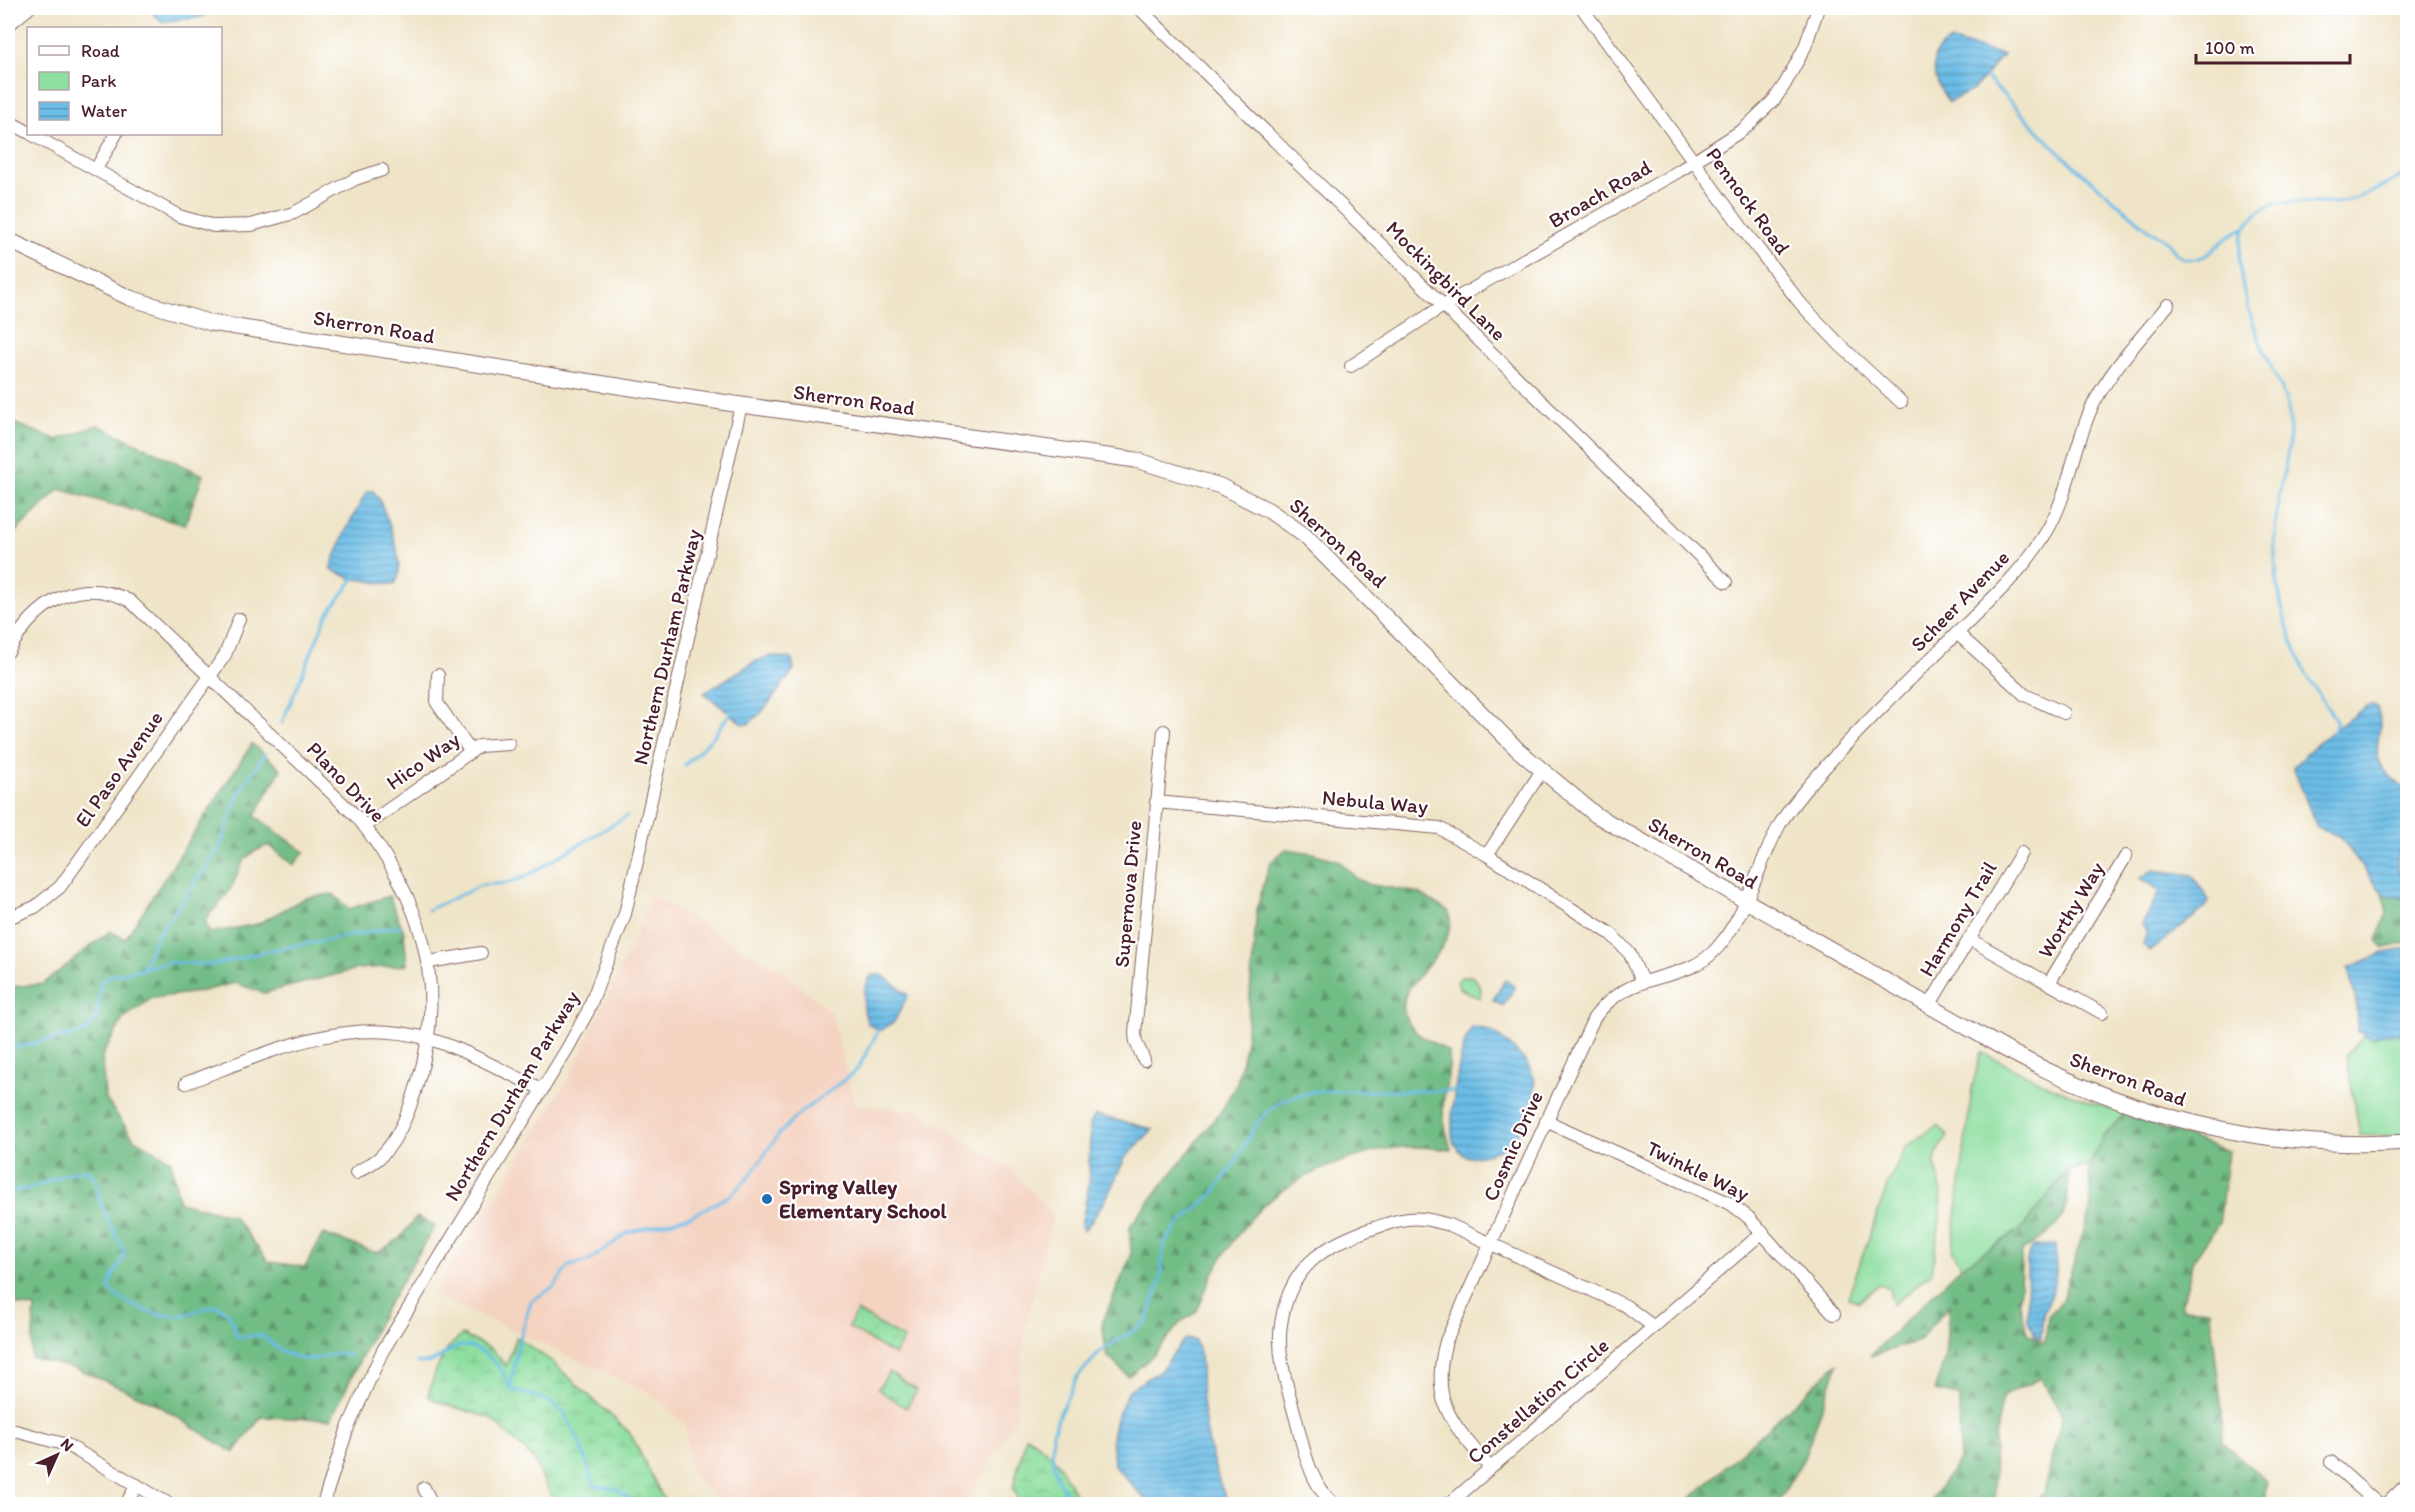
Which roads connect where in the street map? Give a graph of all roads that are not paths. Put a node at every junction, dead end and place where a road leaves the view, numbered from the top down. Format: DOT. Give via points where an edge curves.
graph roads {
  1 [pos="29,8"];
  2 [pos="1139,8"];
  3 [pos="1582,8"];
  4 [pos="1818,8"];
  5 [pos="8,25"];
  6 [pos="8,121"];
  7 [pos="27,131"];
  8 [pos="34,135"];
  9 [pos="115,135"];
  10 [pos="1695,162"];
  11 [pos="96,169"];
  12 [pos="382,170"];
  13 [pos="8,240"];
  14 [pos="2168,305"];
  15 [pos="1443,306"];
  16 [pos="1351,366"];
  17 [pos="1901,402"];
  18 [pos="741,405"];
  19 [pos="1726,582"];
  20 [pos="239,619"];
  21 [pos="1957,633"];
  22 [pos="8,652"];
  23 [pos="210,675"];
  24 [pos="438,675"];
  25 [pos="2064,713"];
  26 [pos="1164,731"];
  27 [pos="509,744"];
  28 [pos="471,752"];
  29 [pos="1541,772"];
  30 [pos="1156,802"];
  31 [pos="365,826"];
  32 [pos="2021,853"];
  33 [pos="1486,855"];
  34 [pos="2126,856"];
  35 [pos="1744,901"];
  36 [pos="8,918"];
  37 [pos="1969,939"];
  38 [pos="481,953"];
  39 [pos="429,962"];
  40 [pos="1642,981"];
  41 [pos="2049,983"];
  42 [pos="1929,1006"];
  43 [pos="2102,1013"];
  44 [pos="430,1039"];
  45 [pos="1144,1060"];
  46 [pos="186,1083"];
  47 [pos="542,1089"];
  48 [pos="1546,1121"];
  49 [pos="2408,1142"];
  50 [pos="356,1173"];
  51 [pos="1763,1232"];
  52 [pos="1490,1243"];
  53 [pos="1834,1314"];
  54 [pos="1654,1327"];
  55 [pos="8,1429"];
  56 [pos="2331,1462"];
  57 [pos="1490,1468"];
  58 [pos="2408,1483"];
  59 [pos="137,1485"];
  60 [pos="424,1488"];
  61 [pos="126,1504"];
  62 [pos="169,1504"];
  63 [pos="323,1504"];
  64 [pos="432,1504"];
  65 [pos="1335,1504"];
  66 [pos="1449,1504"];
  67 [pos="2378,1504"];
  68 [pos="2387,1504"];
  1 -- 5 [label="street"];
  2 -- 15 [label="street, Mockingbird Lane"];
  3 -- 10 [label="street, Pennock Road"];
  4 -- 10 [label="street, Broach Road" via="1797,64 1774,100 1744,129"];
  6 -- 7 [label="street"];
  8 -- 11 [label="street"];
  9 -- 11 [label="street"];
  10 -- 15 [label="street, Broach Road"];
  10 -- 17 [label="street, Pennock Road" via="1801,304"];
  11 -- 12 [label="street" via="179,216 214,226 251,225 294,213 355,179"];
  13 -- 18 [label="main road, Sherron Road" via="130,298 211,322"];
  14 -- 21 [label="street, Scheer Avenue" via="2092,406 2067,489 2049,529 2016,573"];
  15 -- 16 [label="street, Broach Road"];
  15 -- 19 [label="street, Mockingbird Lane"];
  18 -- 29 [label="main road, Sherron Road" via="1136,460 1198,478 1244,497 1285,521 1338,566"];
  18 -- 47 [label="street, Northern Durham Parkway" via="625,914 588,1011"];
  20 -- 23 [label="street, El Paso Avenue" via="231,644"];
  21 -- 25 [label="street" via="2025,695"];
  21 -- 35 [label="street, Scheer Avenue" via="1849,741 1794,804 1780,824"];
  22 -- 23 [label="street, Plano Drive" via="30,622 54,600 75,592 100,590 139,607"];
  23 -- 31 [label="street, Plano Drive"];
  23 -- 36 [label="street, El Paso Avenue" via="60,887 35,907"];
  24 -- 28 [label="street" via="437,703"];
  26 -- 30 [label="street, Supernova Drive"];
  27 -- 28 [label="street, Hico Way" via="479,746"];
  28 -- 31 [label="street, Hico Way"];
  29 -- 33 [label="street"];
  29 -- 35 [label="main road, Sherron Road" via="1596,815"];
  30 -- 33 [label="street, Nebula Way" via="1428,826 1449,832"];
  30 -- 45 [label="street, Supernova Drive" via="1135,1033"];
  31 -- 39 [label="street, Plano Drive" via="383,849 409,897"];
  32 -- 37 [label="street, Harmony Trail"];
  33 -- 40 [label="street, Nebula Way" via="1611,934 1630,954"];
  34 -- 41 [label="street, Worthy Way"];
  35 -- 40 [label="street, Cosmic Drive" via="1728,932 1709,955 1686,969"];
  35 -- 42 [label="main road, Sherron Road"];
  37 -- 41 [label="street"];
  37 -- 42 [label="street, Harmony Trail"];
  38 -- 39 [label="street"];
  39 -- 44 [label="street, Plano Drive"];
  40 -- 48 [label="street, Cosmic Drive" via="1605,1002 1594,1018"];
  41 -- 43 [label="street"];
  42 -- 49 [label="main road, Sherron Road" via="2069,1082 2183,1122 2297,1141"];
  44 -- 46 [label="street" via="380,1030 333,1033"];
  44 -- 47 [label="street"];
  44 -- 50 [label="street, Plano Drive" via="414,1094 391,1142 379,1158"];
  47 -- 63 [label="street, Northern Durham Parkway" via="382,1352 347,1430"];
  48 -- 51 [label="street, Twinkle Way" via="1731,1204"];
  48 -- 52 [label="street, Cosmic Drive"];
  51 -- 53 [label="street, Twinkle Way"];
  51 -- 54 [label="street, Constellation Circle"];
  52 -- 54 [label="street" via="1626,1306"];
  52 -- 57 [label="street, Cosmic Drive" via="1446,1341 1439,1383 1453,1424"];
  52 -- 65 [label="street" via="1450,1225 1422,1219 1398,1220 1327,1247 1310,1260 1295,1281 1281,1324 1280,1350 1309,1469"];
  54 -- 57 [label="street, Constellation Circle"];
  55 -- 59 [label="street" via="67,1445"];
  56 -- 67 [label="street"];
  57 -- 66 [label="street, Constellation Circle"];
  58 -- 68 [label="street"];
  59 -- 61 [label="street"];
  59 -- 62 [label="street"];
  60 -- 64 [label="street"];
}
